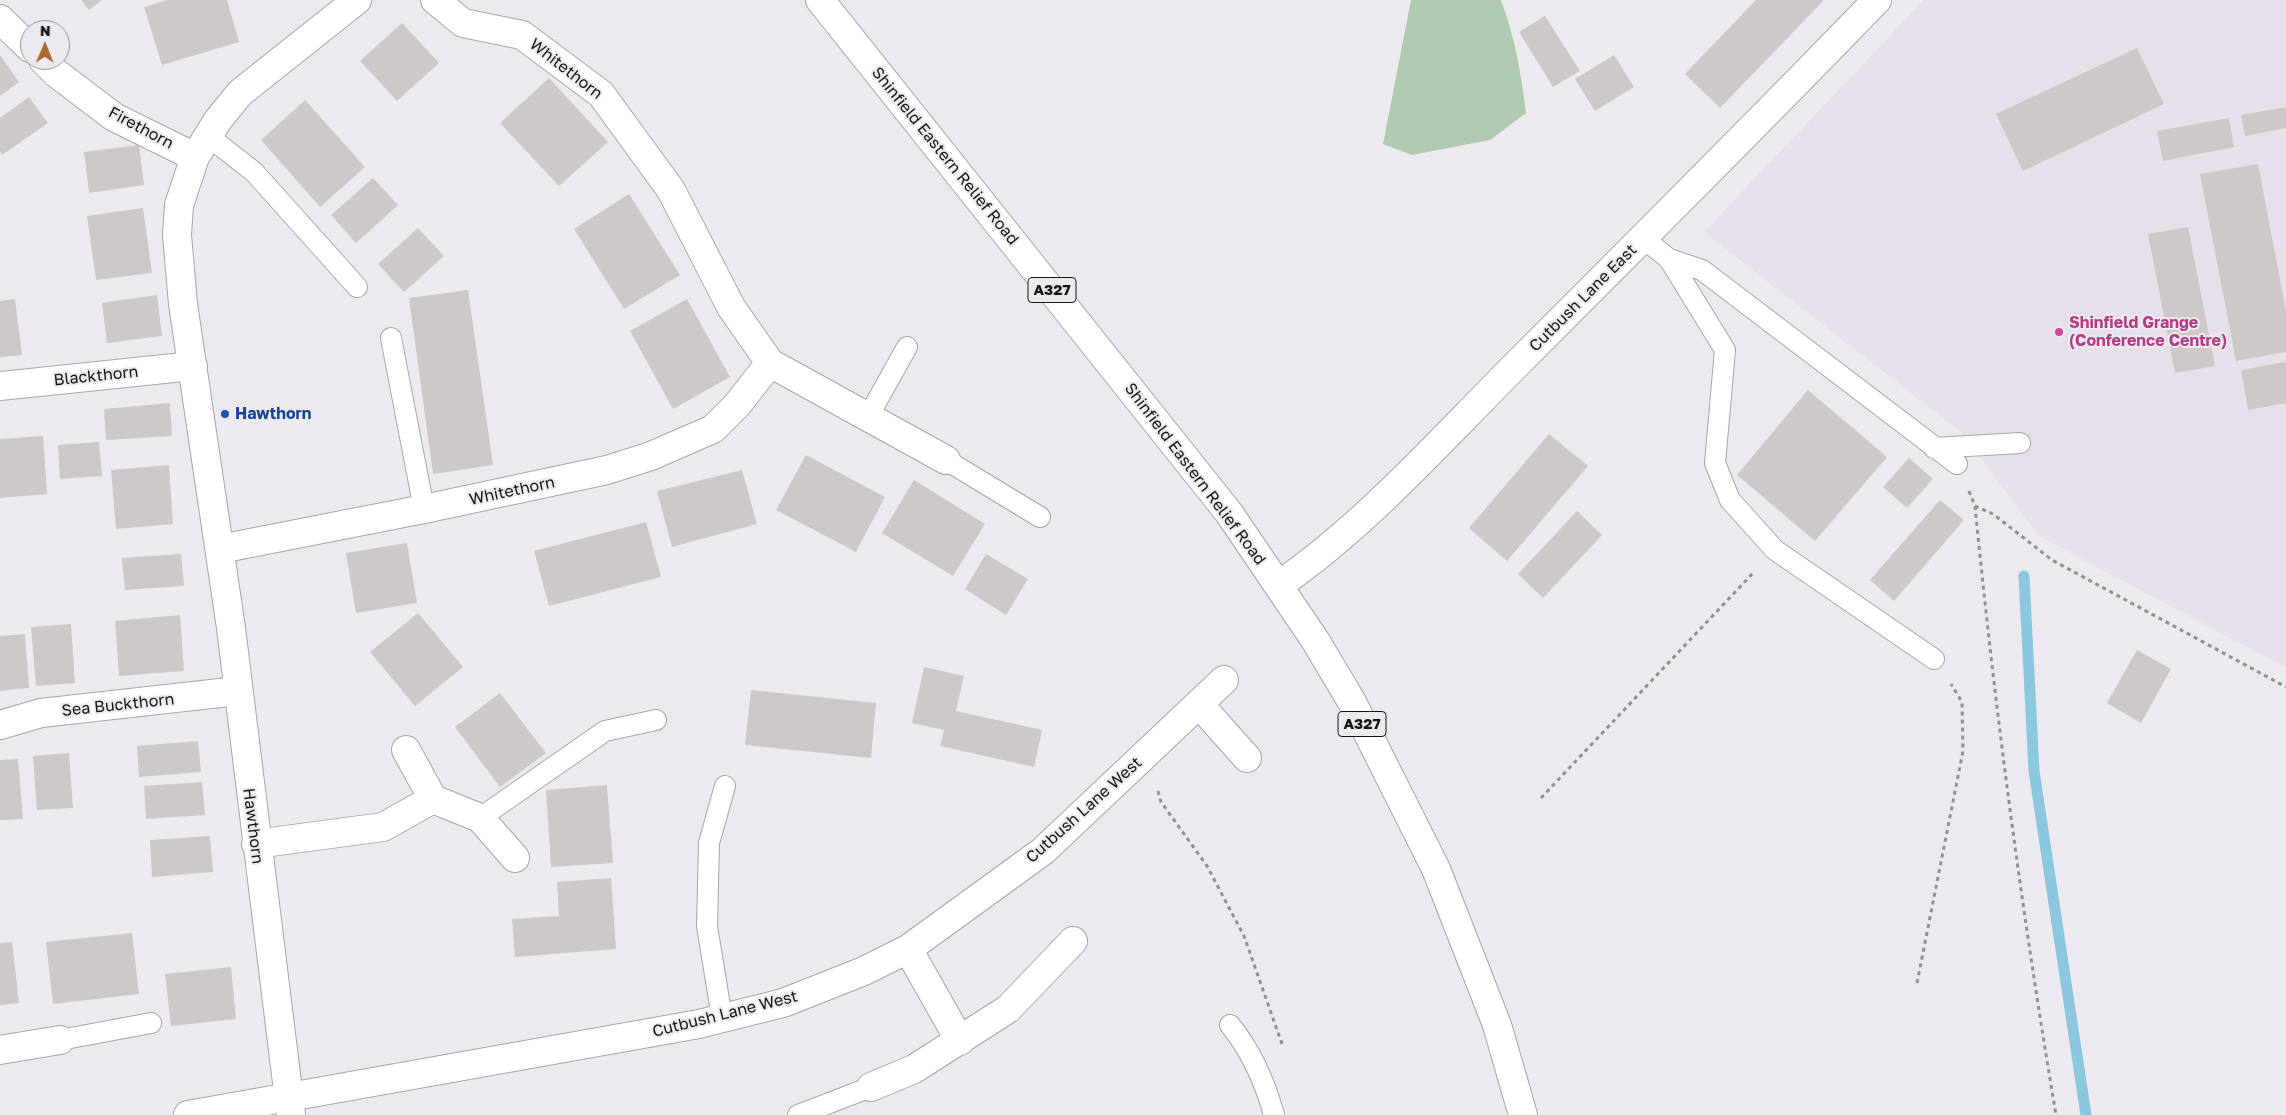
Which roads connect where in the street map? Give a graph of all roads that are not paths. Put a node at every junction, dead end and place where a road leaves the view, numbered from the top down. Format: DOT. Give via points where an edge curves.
graph roads {
  1 [pos="357,0"];
  2 [pos="434,0"];
  3 [pos="820,0"];
  4 [pos="1877,0"];
  5 [pos="0,18"];
  6 [pos="20,38"];
  7 [pos="53,70"];
  8 [pos="201,147"];
  9 [pos="1643,238"];
  10 [pos="1669,259"];
  11 [pos="357,287"];
  12 [pos="391,338"];
  13 [pos="906,347"];
  14 [pos="770,363"];
  15 [pos="193,366"];
  16 [pos="0,386"];
  17 [pos="868,417"];
  18 [pos="2020,443"];
  19 [pos="1934,448"];
  20 [pos="946,460"];
  21 [pos="1957,464"];
  22 [pos="424,509"];
  23 [pos="1040,517"];
  24 [pos="220,549"];
  25 [pos="1279,585"];
  26 [pos="1934,659"];
  27 [pos="1224,680"];
  28 [pos="238,692"];
  29 [pos="1198,704"];
  30 [pos="656,720"];
  31 [pos="0,725"];
  32 [pos="406,750"];
  33 [pos="1247,758"];
  34 [pos="725,786"];
  35 [pos="434,798"];
  36 [pos="480,818"];
  37 [pos="256,844"];
  38 [pos="515,858"];
  39 [pos="1073,941"];
  40 [pos="908,949"];
  41 [pos="722,1018"];
  42 [pos="151,1023"];
  43 [pos="1230,1025"];
  44 [pos="60,1040"];
  45 [pos="960,1041"];
  46 [pos="0,1050"];
  47 [pos="871,1087"];
  48 [pos="289,1106"];
  49 [pos="188,1115"];
  50 [pos="798,1115"];
  51 [pos="1274,1115"];
  52 [pos="1523,1115"];
  1 -- 8 [label="street, Hawthorn" via="240,93"];
  2 -- 14 [label="street, Whitethorn" via="463,23 522,35 601,94 671,190 731,307"];
  3 -- 25 [label="street, Shinfield Eastern Relief Road / A327" via="1229,513"];
  4 -- 9 [label="street, Cutbush Lane East"];
  5 -- 6 [label="street"];
  7 -- 8 [label="street, Firethorn" via="114,116"];
  8 -- 11 [label="lane" via="254,172"];
  8 -- 15 [label="street, Hawthorn" via="185,182 177,235"];
  9 -- 10 [label="lane"];
  9 -- 25 [label="street, Cutbush Lane East" via="1368,514"];
  10 -- 19 [label="lane" via="1702,270"];
  10 -- 26 [label="lane" via="1725,350 1715,463 1730,500 1775,550"];
  12 -- 22 [label="lane"];
  13 -- 17 [label="lane"];
  14 -- 17 [label="street, Whitethorn"];
  14 -- 22 [label="street, Whitethorn" via="713,429 651,456 607,470"];
  15 -- 16 [label="street, Blackthorn"];
  15 -- 24 [label="street, Hawthorn"];
  17 -- 20 [label="street, Whitethorn"];
  18 -- 19 [label="lane"];
  19 -- 21 [label="lane"];
  20 -- 23 [label="lane"];
  22 -- 24 [label="street, Whitethorn"];
  24 -- 28 [label="street, Hawthorn"];
  25 -- 52 [label="street, Shinfield Eastern Relief Road / A327" via="1352,702 1436,868 1497,1025"];
  27 -- 29 [label="street, Cutbush Lane West"];
  28 -- 31 [label="street, Sea Buckthorn" via="41,713"];
  28 -- 37 [label="street, Hawthorn"];
  29 -- 33 [label="street"];
  29 -- 40 [label="street, Cutbush Lane West" via="1043,851"];
  30 -- 36 [label="lane" via="605,731"];
  32 -- 35 [label="street"];
  34 -- 41 [label="lane" via="709,843 707,926"];
  35 -- 36 [label="street"];
  35 -- 37 [label="street" via="383,828"];
  36 -- 38 [label="street"];
  37 -- 48 [label="street, Hawthorn"];
  39 -- 45 [label="street" via="1008,1009"];
  40 -- 41 [label="street, Cutbush Lane West" via="864,971 783,1003"];
  40 -- 45 [label="street"];
  41 -- 48 [label="street, Cutbush Lane West"];
  42 -- 44 [label="lane"];
  43 -- 51 [label="lane" via="1244,1043 1267,1088"];
  44 -- 46 [label="street"];
  45 -- 47 [label="street" via="914,1069"];
  47 -- 50 [label="lane"];
  48 -- 49 [label="street, Cutbush Lane West"];
}
